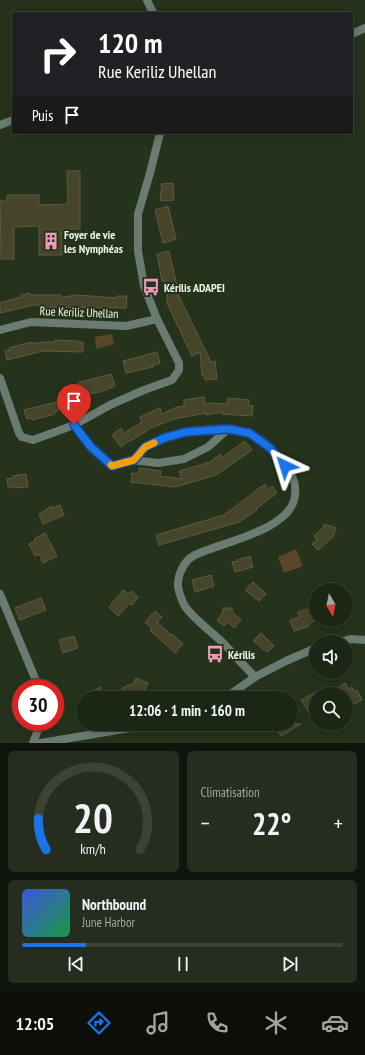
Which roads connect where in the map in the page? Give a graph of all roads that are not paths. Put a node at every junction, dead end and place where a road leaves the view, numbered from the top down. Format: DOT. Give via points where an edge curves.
graph roads {
  1 [pos="147,0"];
  2 [pos="153,12"];
  3 [pos="365,28"];
  4 [pos="353,34"];
  5 [pos="12,120"];
  6 [pos="0,125"];
  7 [pos="160,134"];
  8 [pos="157,319"];
  9 [pos="0,330"];
  10 [pos="0,378"];
  11 [pos="74,425"];
  12 [pos="228,429"];
  13 [pos="134,460"];
  14 [pos="0,594"];
  15 [pos="353,638"];
  16 [pos="365,640"];
  17 [pos="309,651"];
  18 [pos="255,677"];
  19 [pos="35,679"];
  20 [pos="235,691"];
  21 [pos="38,731"];
  22 [pos="115,731"];
  23 [pos="33,743"];
  24 [pos="47,743"];
  1 -- 2 [label="street"];
  3 -- 4 [label="street"];
  5 -- 6 [label="street"];
  7 -- 8 [label="street" via="138,214 138,251 144,286"];
  8 -- 9 [label="street, Rue Keriliz Uhellan" via="126,326 31,322"];
  8 -- 11 [label="street" via="179,363 179,370 172,380 117,402"];
  10 -- 11 [label="street" via="22,437 33,440"];
  11 -- 13 [label="street" via="91,447 112,466"];
  12 -- 13 [label="street" via="186,432 164,438 145,447"];
  12 -- 13 [label="street" via="208,447 184,459 158,463"];
  12 -- 18 [label="street" via="249,433 279,458 291,473 295,483 293,504 263,530 192,556 180,571 178,587 186,608"];
  14 -- 19 [label="street"];
  15 -- 16 [label="street"];
  17 -- 18 [label="street"];
  18 -- 20 [label="street"];
  21 -- 23 [label="street"];
  22 -- 24 [label="street"];
}
